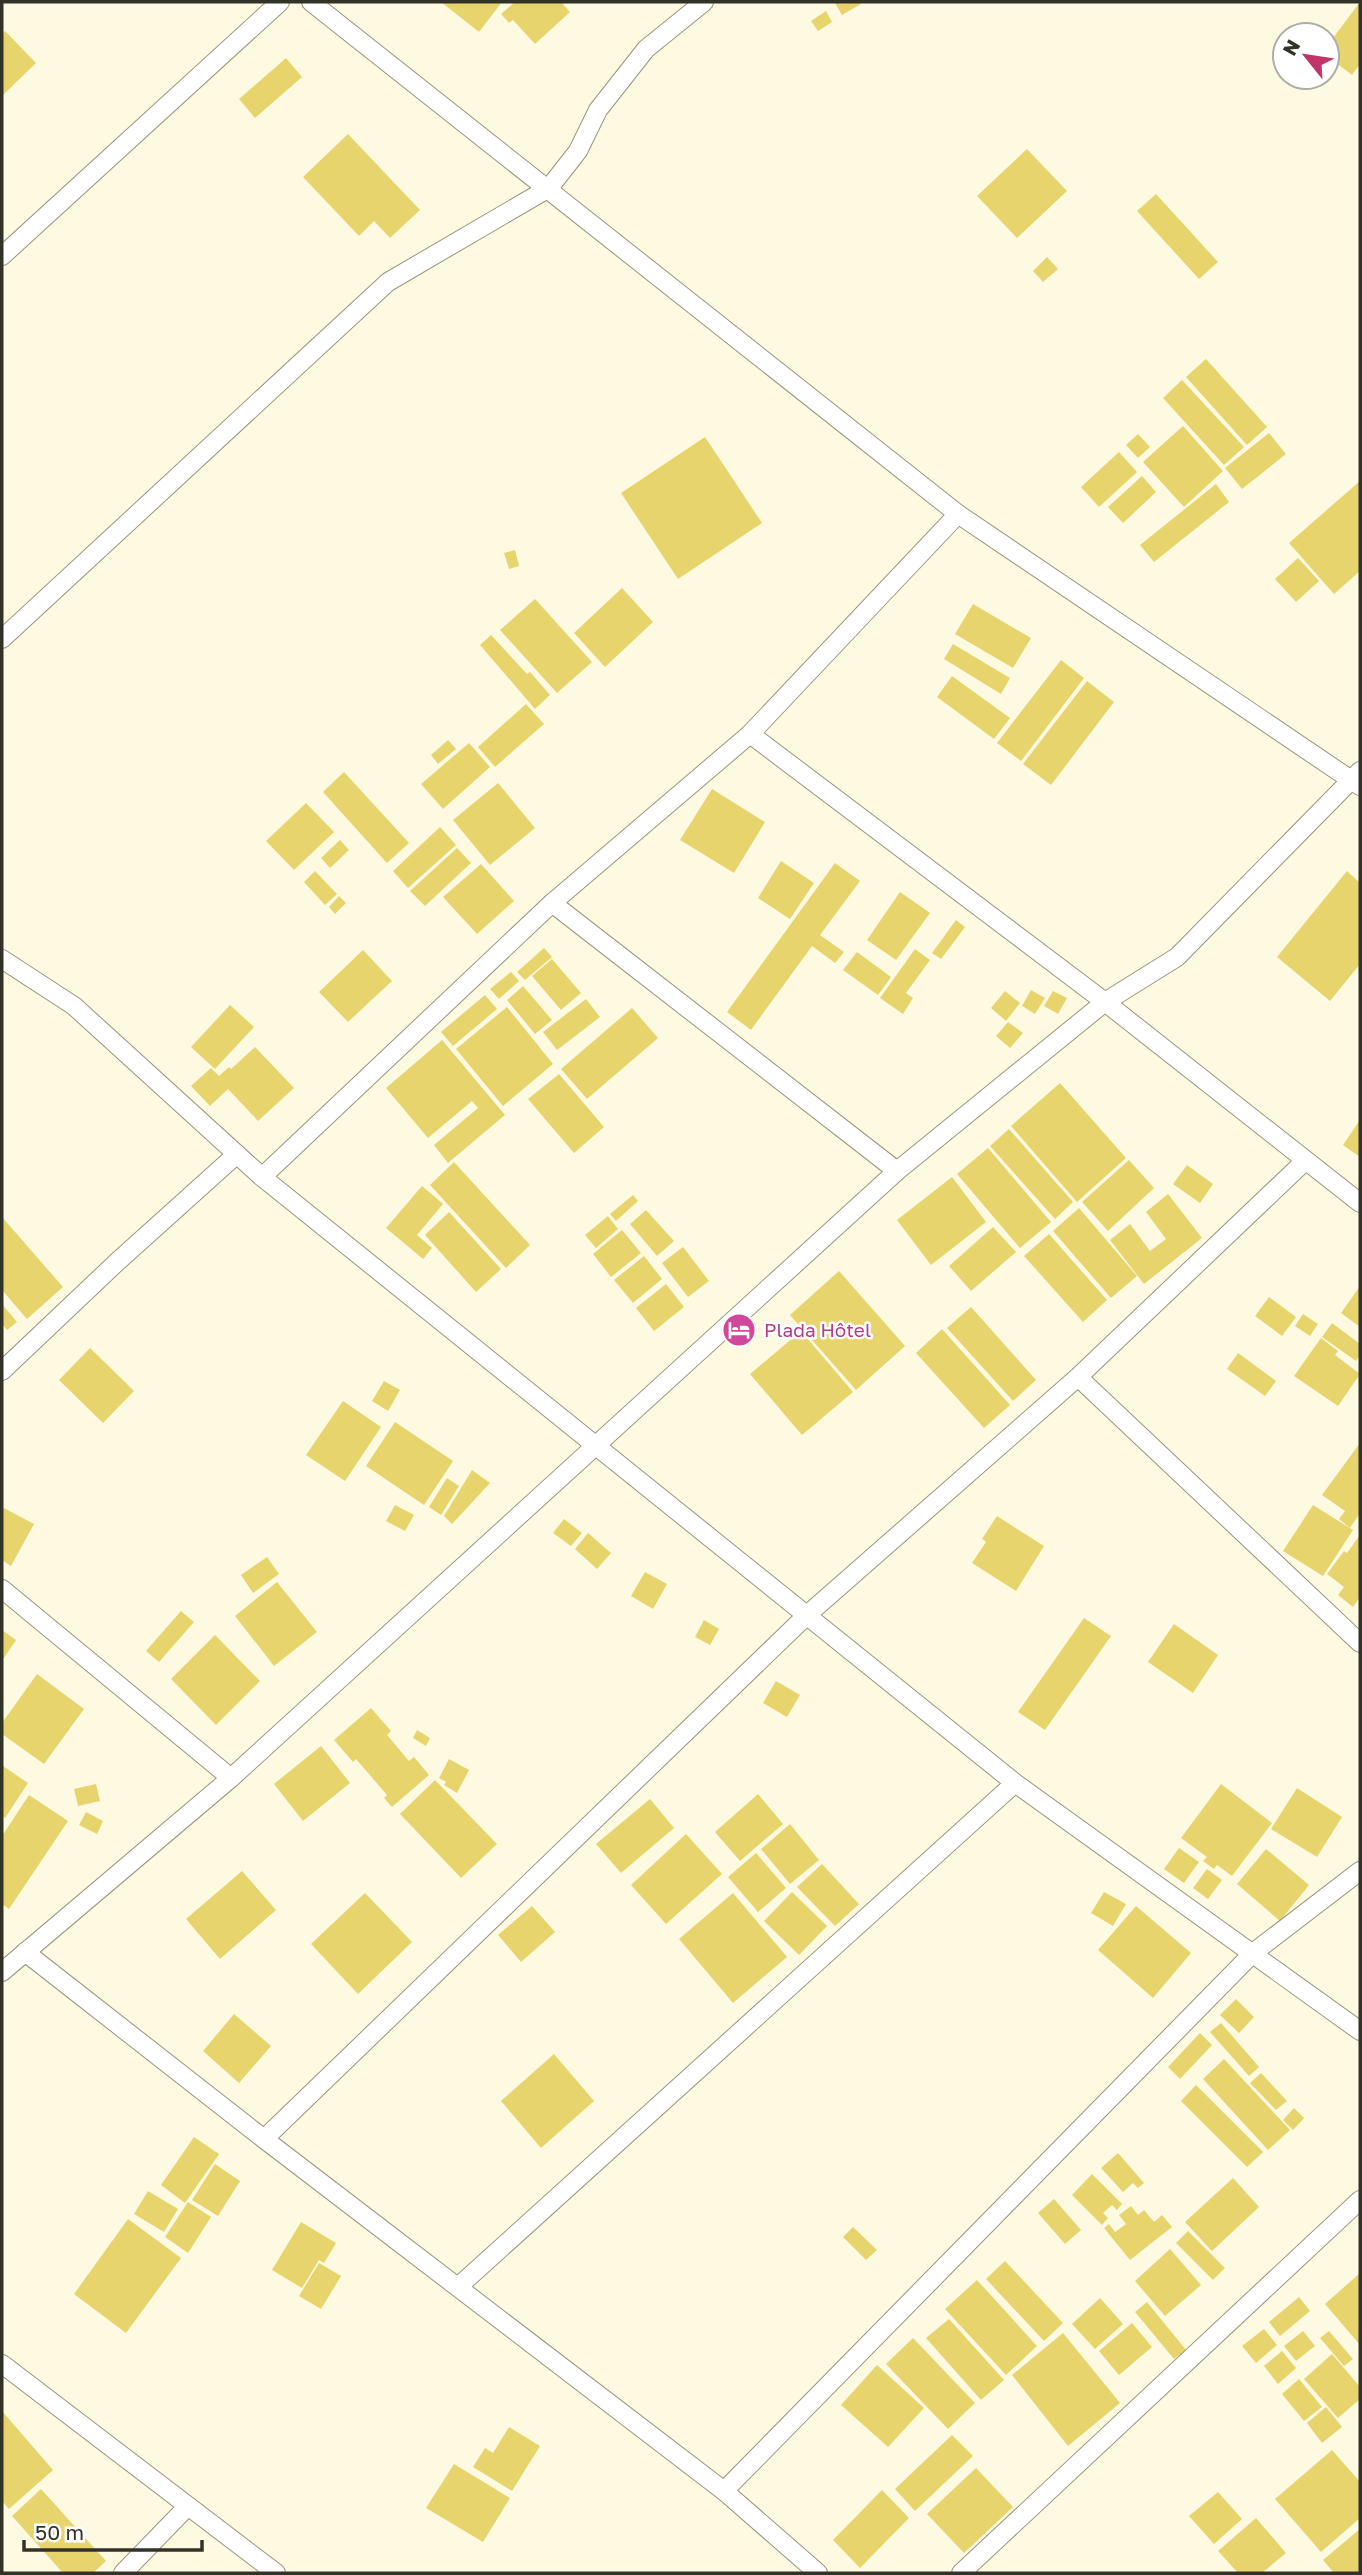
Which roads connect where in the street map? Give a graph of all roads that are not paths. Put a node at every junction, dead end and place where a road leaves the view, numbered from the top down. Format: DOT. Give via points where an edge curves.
graph roads {
  1 [pos="280,2"];
  2 [pos="311,2"];
  3 [pos="704,2"];
  4 [pos="548,188"];
  5 [pos="2,256"];
  6 [pos="958,514"];
  7 [pos="2,639"];
  8 [pos="750,734"];
  9 [pos="1357,779"];
  10 [pos="552,903"];
  11 [pos="2,959"];
  12 [pos="1105,1002"];
  13 [pos="237,1154"];
  14 [pos="1305,1161"];
  15 [pos="897,1171"];
  16 [pos="262,1177"];
  17 [pos="1360,1203"];
  18 [pos="2,1371"];
  19 [pos="1078,1377"];
  20 [pos="596,1446"];
  21 [pos="2,1589"];
  22 [pos="807,1615"];
  23 [pos="1360,1643"];
  24 [pos="231,1778"];
  25 [pos="1015,1783"];
  26 [pos="1360,1871"];
  27 [pos="25,1952"];
  28 [pos="1253,1953"];
  29 [pos="2,1972"];
  30 [pos="1360,2031"];
  31 [pos="264,2139"];
  32 [pos="1360,2200"];
  33 [pos="458,2286"];
  34 [pos="2,2364"];
  35 [pos="724,2491"];
  36 [pos="188,2506"];
  37 [pos="123,2573"];
  38 [pos="276,2573"];
  39 [pos="818,2573"];
  40 [pos="961,2573"];
  1 -- 5 [label="street"];
  2 -- 4 [label="street"];
  3 -- 4 [label="street" via="646,48 598,110 578,151"];
  4 -- 6 [label="street"];
  4 -- 7 [label="street" via="388,282"];
  6 -- 8 [label="street"];
  6 -- 9 [label="street"];
  8 -- 10 [label="street"];
  8 -- 12 [label="street"];
  9 -- 12 [label="street" via="1178,957"];
  10 -- 15 [label="street"];
  10 -- 16 [label="street"];
  11 -- 13 [label="street" via="74,1006"];
  12 -- 14 [label="street"];
  12 -- 15 [label="street"];
  13 -- 16 [label="street"];
  13 -- 18 [label="street"];
  14 -- 17 [label="street"];
  14 -- 19 [label="street"];
  15 -- 20 [label="street"];
  16 -- 20 [label="street"];
  19 -- 22 [label="street"];
  19 -- 23 [label="street"];
  20 -- 22 [label="street"];
  20 -- 24 [label="street"];
  21 -- 24 [label="street"];
  22 -- 25 [label="street"];
  22 -- 31 [label="street"];
  24 -- 27 [label="street"];
  25 -- 28 [label="street"];
  25 -- 33 [label="street"];
  26 -- 28 [label="street"];
  27 -- 29 [label="street"];
  27 -- 31 [label="street"];
  28 -- 30 [label="street"];
  28 -- 35 [label="street"];
  31 -- 33 [label="street"];
  32 -- 40 [label="street"];
  33 -- 35 [label="street"];
  34 -- 36 [label="street"];
  35 -- 39 [label="street"];
  36 -- 37 [label="street"];
  36 -- 38 [label="street"];
}
